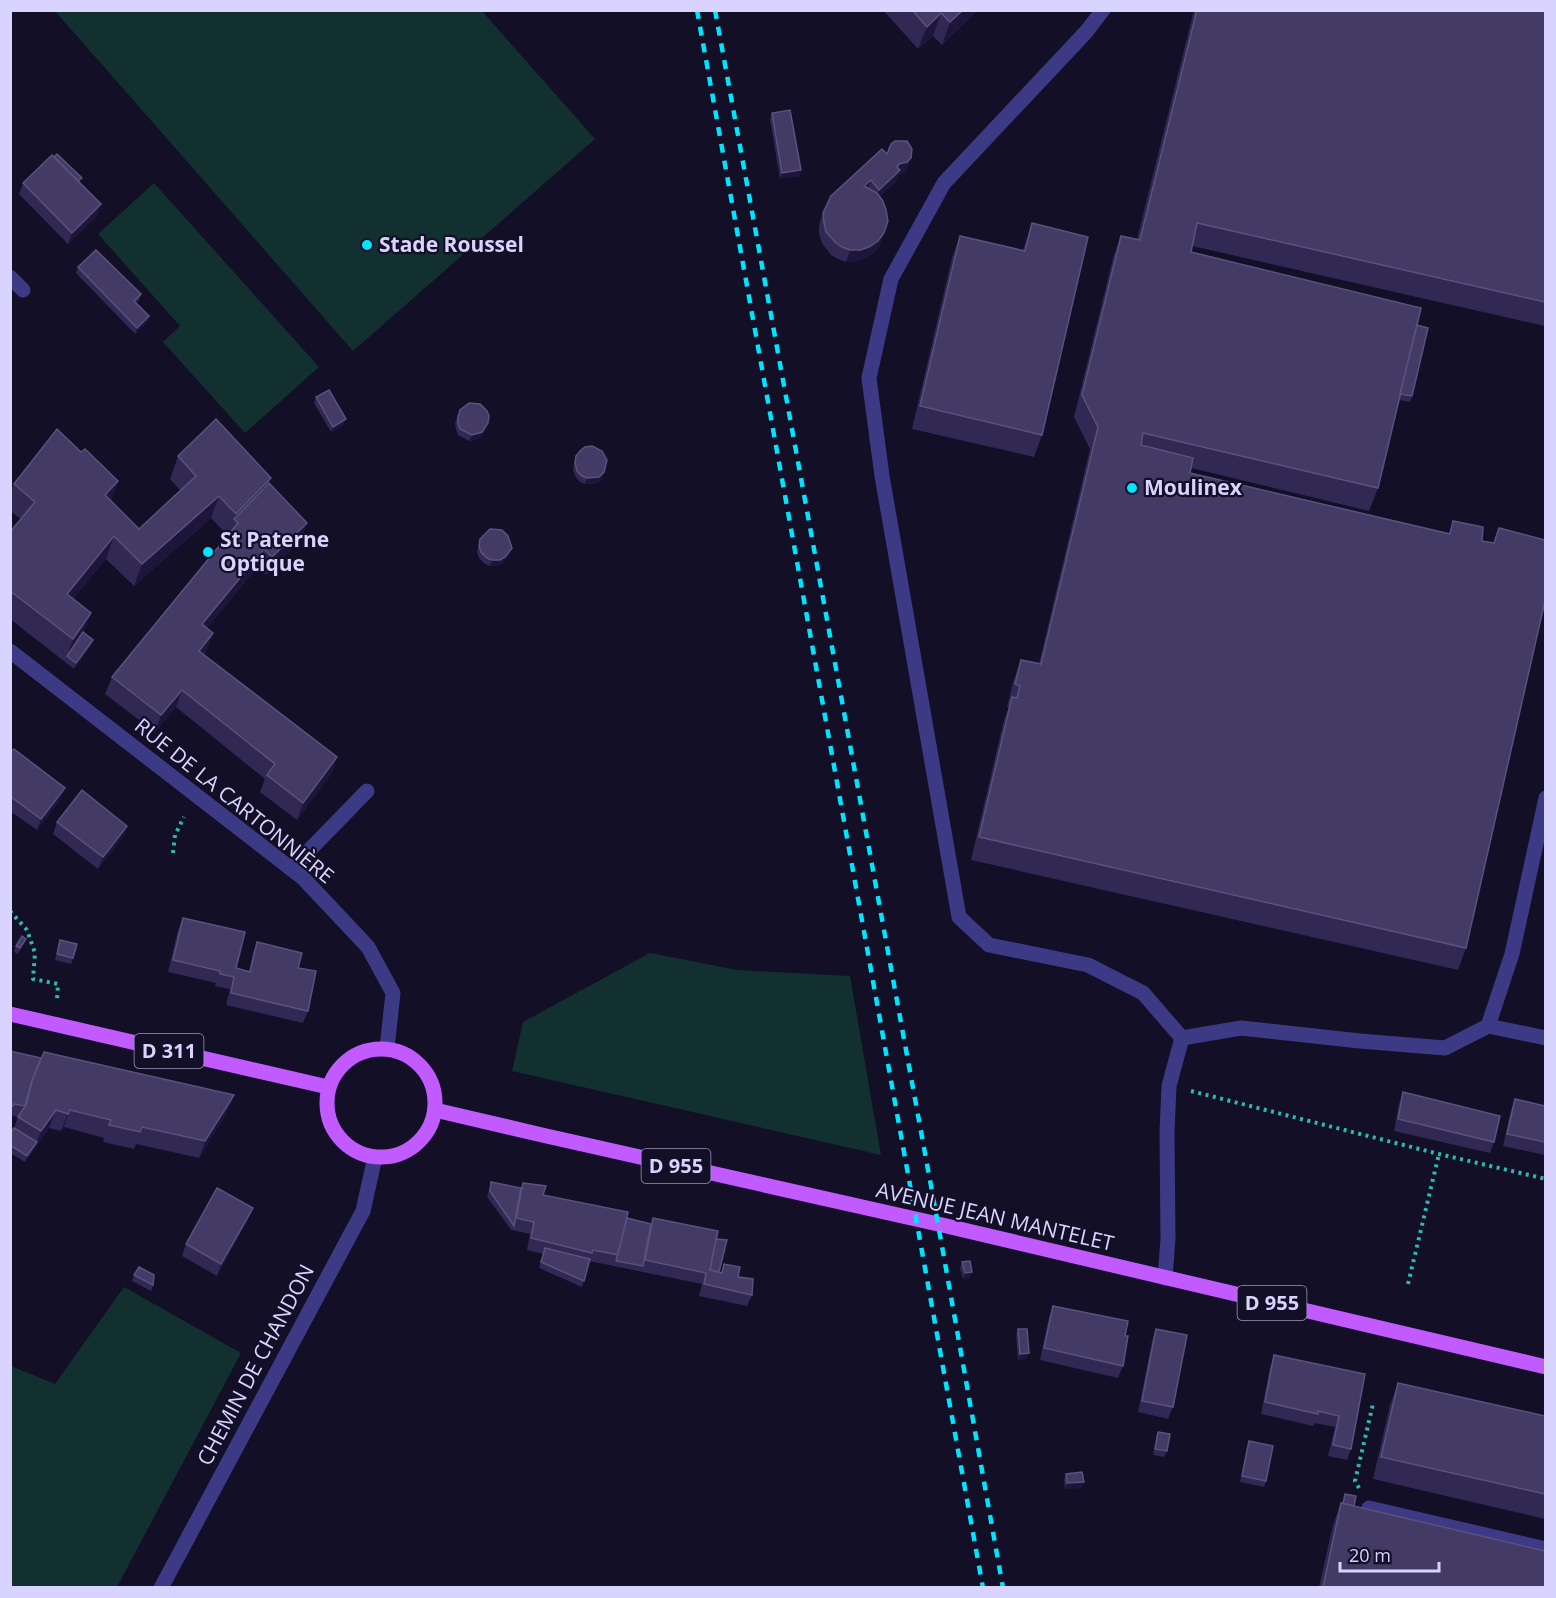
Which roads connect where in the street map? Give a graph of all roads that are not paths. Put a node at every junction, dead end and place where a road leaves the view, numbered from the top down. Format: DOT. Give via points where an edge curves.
graph roads {
  1 [pos="1103,10"];
  2 [pos="10,277"];
  3 [pos="23,290"];
  4 [pos="10,651"];
  5 [pos="367,790"];
  6 [pos="1545,798"];
  7 [pos="291,869"];
  8 [pos="10,1014"];
  9 [pos="1488,1026"];
  10 [pos="1182,1038"];
  11 [pos="1545,1038"];
  12 [pos="387,1048"];
  13 [pos="328,1088"];
  14 [pos="435,1110"];
  15 [pos="375,1157"];
  16 [pos="1165,1278"];
  17 [pos="1545,1367"];
  18 [pos="1369,1508"];
  19 [pos="1545,1549"];
  20 [pos="160,1587"];
  1 -- 10 [label="street" via="944,183 891,279 869,378 882,476 959,917 989,945 1088,965 1143,993"];
  2 -- 3 [label="street"];
  4 -- 7 [label="street, RUE DE LA CARTONNIÈRE"];
  5 -- 7 [label="street"];
  6 -- 9 [label="street" via="1512,954"];
  7 -- 12 [label="street, RUE DE LA CARTONNIÈRE" via="368,946 393,993"];
  8 -- 13 [label="main road, D 311"];
  9 -- 10 [label="street" via="1445,1048 1241,1028"];
  9 -- 11 [label="street"];
  10 -- 16 [label="street" via="1169,1086"];
  12 -- 13 [label="main road" via="368,1049 350,1057 336,1070"];
  12 -- 14 [label="main road" via="404,1053 429,1076 435,1092"];
  13 -- 15 [label="main road" via="330,1125 357,1152"];
  14 -- 15 [label="main road" via="421,1140 392,1156"];
  14 -- 16 [label="main road, AVENUE JEAN MANTELET / D 955"];
  15 -- 20 [label="street, CHEMIN DE CHANDON" via="363,1211"];
  16 -- 17 [label="main road, AVENUE JEAN MANTELET / D 955"];
  18 -- 19 [label="street"];
}
